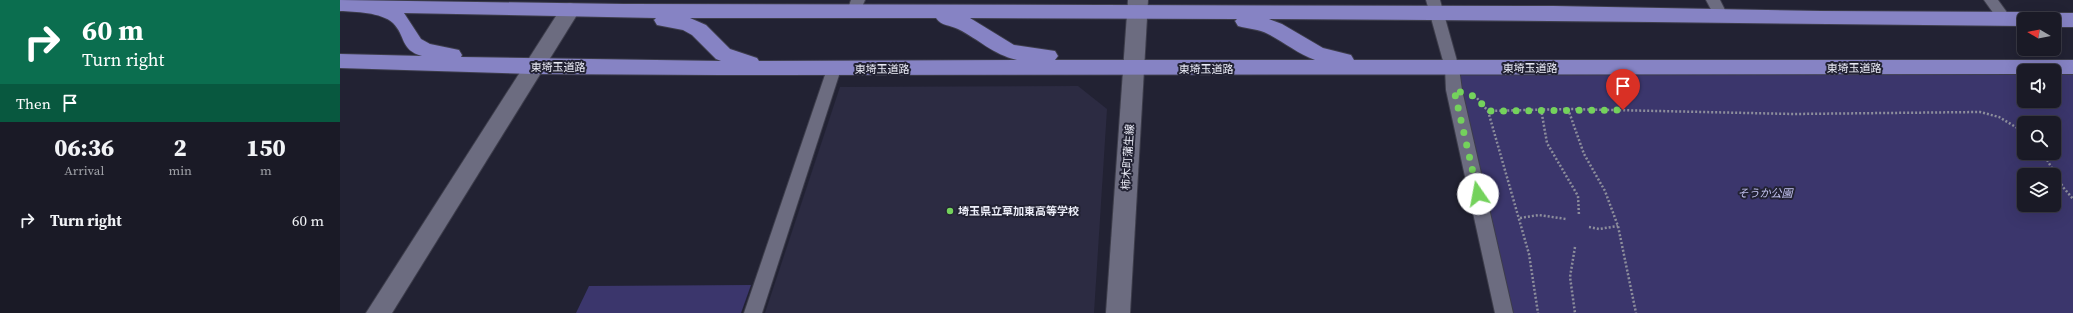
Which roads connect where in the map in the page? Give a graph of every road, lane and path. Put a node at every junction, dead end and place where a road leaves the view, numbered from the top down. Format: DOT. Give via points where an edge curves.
graph roads {
  1 [pos="1991,0"];
  2 [pos="345,5"];
  3 [pos="573,5"];
  4 [pos="856,5"];
  5 [pos="1138,6"];
  6 [pos="1434,6"];
  7 [pos="1717,8"];
  8 [pos="899,12"];
  9 [pos="2004,18"];
  10 [pos="2017,19"];
  11 [pos="340,61"];
  12 [pos="533,67"];
  13 [pos="1390,67"];
  14 [pos="2073,67"];
  15 [pos="778,68"];
  16 [pos="1452,68"];
  17 [pos="834,69"];
  18 [pos="1134,69"];
  19 [pos="1454,90"];
  20 [pos="1541,109"];
  21 [pos="1568,109"];
  22 [pos="1488,111"];
  23 [pos="2017,128"];
  24 [pos="2047,160"];
  25 [pos="2073,199"];
  26 [pos="1579,216"];
  27 [pos="1520,218"];
  28 [pos="1566,219"];
  29 [pos="1618,226"];
  30 [pos="1589,227"];
  31 [pos="1575,247"];
  32 [pos="378,313"];
  33 [pos="753,313"];
  34 [pos="1118,313"];
  35 [pos="1504,313"];
  36 [pos="1538,313"];
  37 [pos="1576,313"];
  38 [pos="1636,313"];
  1 -- 9 [label="street"];
  2 -- 3 [label="highway"];
  2 -- 12 [label="highway" via="379,10 400,19 414,44 425,50 444,55 504,56"];
  3 -- 4 [label="highway"];
  3 -- 12 [label="street"];
  3 -- 15 [label="highway" via="586,16 604,19 655,19 688,24 699,30 723,54 753,64"];
  4 -- 8 [label="highway"];
  5 -- 6 [label="highway"];
  5 -- 8 [label="highway"];
  5 -- 13 [label="highway" via="1157,18 1259,23 1283,32 1306,48 1329,58"];
  5 -- 18 [label="street, 柿木町蒲生線"];
  6 -- 7 [label="highway"];
  6 -- 16 [label="street"];
  7 -- 9 [label="highway"];
  8 -- 18 [label="highway" via="960,21 971,25 1003,49 1015,53 1030,56 1097,56"];
  9 -- 10 [label="highway"];
  11 -- 12 [label="highway, 東埼玉道路"];
  12 -- 15 [label="highway, 東埼玉道路"];
  12 -- 32 [label="street"];
  13 -- 16 [label="highway, 東埼玉道路"];
  13 -- 18 [label="highway, 東埼玉道路"];
  14 -- 16 [label="highway, 東埼玉道路"];
  15 -- 17 [label="highway, 東埼玉道路"];
  16 -- 19 [label="street"];
  17 -- 18 [label="highway, 東埼玉道路"];
  17 -- 33 [label="street"];
  18 -- 34 [label="street, 柿木町蒲生線"];
  19 -- 22 [label="path" via="1476,97"];
  19 -- 35 [label="street"];
  20 -- 21 [label="path"];
  20 -- 22 [label="path"];
  20 -- 26 [label="path" via="1547,143 1578,196"];
  21 -- 23 [label="path" via="1794,114 1952,110 1980,112 1999,118"];
  21 -- 29 [label="path" via="1584,154 1605,191"];
  22 -- 27 [label="path"];
  24 -- 25 [label="path"];
  27 -- 28 [label="path" via="1539,215"];
  27 -- 36 [label="path" via="1529,254"];
  29 -- 30 [label="path" via="1599,229"];
  29 -- 38 [label="path"];
  31 -- 37 [label="path" via="1570,277"];
}
